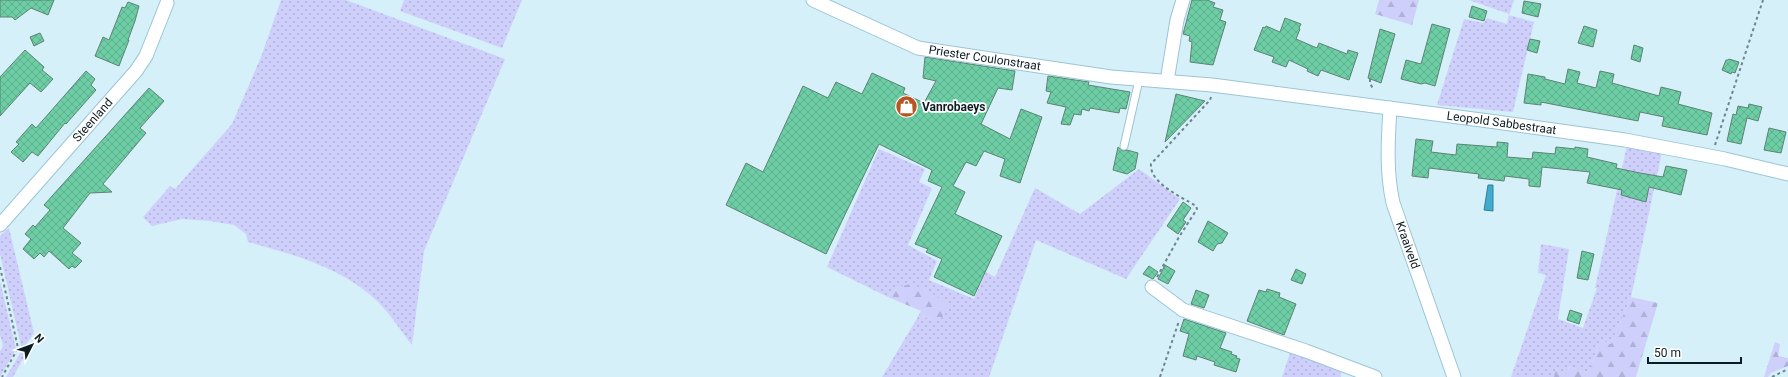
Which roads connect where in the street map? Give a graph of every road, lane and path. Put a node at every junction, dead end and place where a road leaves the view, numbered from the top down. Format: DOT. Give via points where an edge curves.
graph roads {
  1 [pos="813,0"];
  2 [pos="1183,0"];
  3 [pos="1763,0"];
  4 [pos="167,3"];
  5 [pos="1370,79"];
  6 [pos="1139,80"];
  7 [pos="1167,81"];
  8 [pos="1214,86"];
  9 [pos="1373,89"];
  10 [pos="1390,108"];
  11 [pos="1124,146"];
  12 [pos="1711,156"];
  13 [pos="1788,174"];
  14 [pos="0,225"];
  15 [pos="0,267"];
  16 [pos="1152,287"];
  17 [pos="1183,310"];
  18 [pos="1788,369"];
  19 [pos="2,377"];
  20 [pos="1160,377"];
  21 [pos="1375,377"];
  22 [pos="1454,377"];
  23 [pos="1772,377"];
  1 -- 6 [label="street, Priester Coulonstraat" via="918,48"];
  2 -- 7 [label="street" via="1177,20"];
  3 -- 12 [label="path"];
  4 -- 14 [label="street, Steenland" via="146,56 136,71"];
  5 -- 9 [label="path"];
  6 -- 7 [label="street, Priester Coulonstraat"];
  6 -- 11 [label="lane"];
  7 -- 8 [label="street, Priester Coulonstraat"];
  8 -- 10 [label="street, Leopold Sabbestraat"];
  8 -- 16 [label="path" via="1210,100 1152,160 1151,171 1156,180 1197,208"];
  10 -- 12 [label="street, Leopold Sabbestraat" via="1625,140"];
  10 -- 22 [label="street, Kraaiveld" via="1387,146 1388,175 1393,202"];
  12 -- 13 [label="street, Leopold Sabbestraat"];
  15 -- 19 [label="path" via="18,348"];
  16 -- 17 [label="street"];
  17 -- 20 [label="path"];
  17 -- 21 [label="street"];
  18 -- 23 [label="path"];
}
